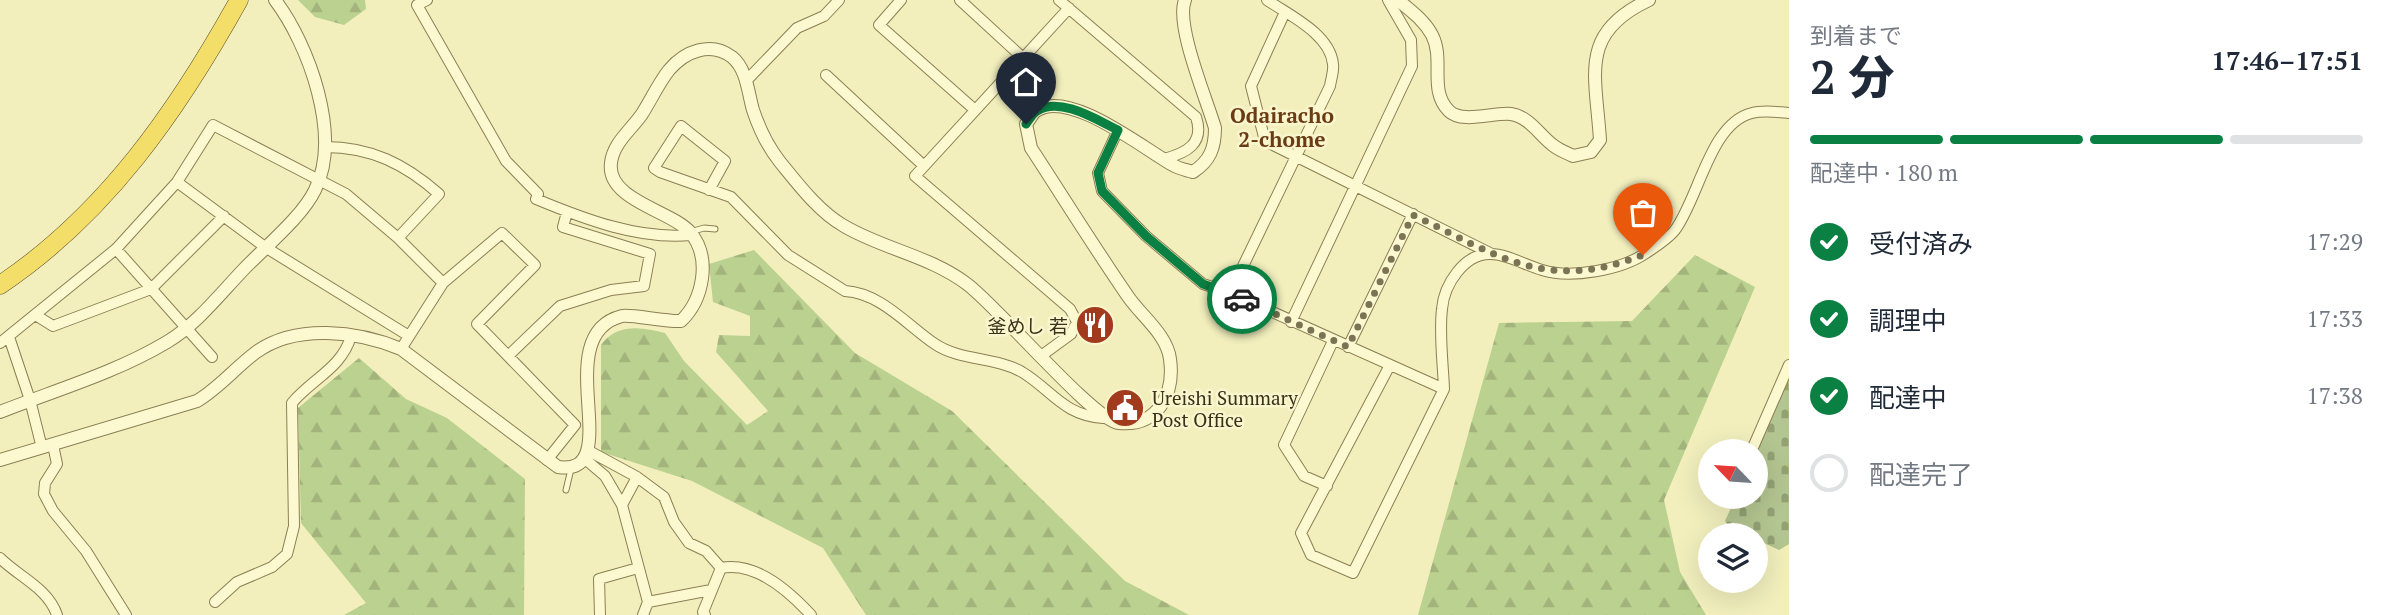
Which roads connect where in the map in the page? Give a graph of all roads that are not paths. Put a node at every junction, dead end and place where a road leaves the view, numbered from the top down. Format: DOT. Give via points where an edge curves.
graph roads {
  1 [pos="239,0"];
  2 [pos="275,0"];
  3 [pos="427,0"];
  4 [pos="839,0"];
  5 [pos="901,0"];
  6 [pos="960,0"];
  7 [pos="1059,0"];
  8 [pos="1185,0"];
  9 [pos="1267,0"];
  10 [pos="1388,0"];
  11 [pos="1398,0"];
  12 [pos="1649,0"];
  13 [pos="1069,8"];
  14 [pos="1285,12"];
  15 [pos="1023,58"];
  16 [pos="826,75"];
  17 [pos="746,81"];
  18 [pos="975,110"];
  19 [pos="1789,113"];
  20 [pos="1118,130"];
  21 [pos="325,147"];
  22 [pos="1296,157"];
  23 [pos="1164,159"];
  24 [pos="924,166"];
  25 [pos="177,182"];
  26 [pos="318,182"];
  27 [pos="1357,187"];
  28 [pos="709,190"];
  29 [pos="567,212"];
  30 [pos="1413,215"];
  31 [pos="224,216"];
  32 [pos="715,229"];
  33 [pos="691,234"];
  34 [pos="398,238"];
  35 [pos="265,247"];
  36 [pos="116,248"];
  37 [pos="1492,254"];
  38 [pos="443,283"];
  39 [pos="0,285"];
  40 [pos="151,289"];
  41 [pos="1230,293"];
  42 [pos="37,316"];
  43 [pos="1292,321"];
  44 [pos="186,328"];
  45 [pos="409,336"];
  46 [pos="351,337"];
  47 [pos="4,340"];
  48 [pos="1333,341"];
  49 [pos="1348,347"];
  50 [pos="401,349"];
  51 [pos="508,356"];
  52 [pos="1041,356"];
  53 [pos="212,357"];
  54 [pos="1390,365"];
  55 [pos="1789,365"];
  56 [pos="1444,389"];
  57 [pos="30,400"];
  58 [pos="0,412"];
  59 [pos="1103,418"];
  60 [pos="1757,439"];
  61 [pos="47,446"];
  62 [pos="587,455"];
  63 [pos="0,460"];
  64 [pos="547,460"];
  65 [pos="571,469"];
  66 [pos="638,477"];
  67 [pos="1327,486"];
  68 [pos="566,490"];
  69 [pos="622,505"];
  70 [pos="0,558"];
  71 [pos="638,568"];
  72 [pos="720,568"];
  73 [pos="711,590"];
  74 [pos="215,602"];
  75 [pos="648,602"];
  76 [pos="57,615"];
  77 [pos="126,615"];
  78 [pos="600,615"];
  79 [pos="643,615"];
  80 [pos="705,615"];
  81 [pos="811,615"];
  1 -- 39 [label="highway" via="193,80 98,204"];
  2 -- 21 [label="street" via="306,53"];
  3 -- 29 [label="street" via="417,5 506,161 538,194 536,199"];
  4 -- 17 [label="street" via="824,16 797,29"];
  5 -- 18 [label="street" via="879,25"];
  6 -- 15 [label="street"];
  7 -- 13 [label="street"];
  8 -- 23 [label="street" via="1181,9 1185,29 1215,128 1215,143 1206,163 1194,172"];
  9 -- 14 [label="street"];
  10 -- 27 [label="street" via="1411,40 1412,66"];
  11 -- 12 [label="street" via="1433,36 1439,60 1437,95 1450,113 1466,117 1516,115 1573,156 1591,152 1600,140 1594,56 1603,37 1628,10"];
  13 -- 15 [label="street"];
  13 -- 23 [label="street" via="1196,117 1200,128 1196,144 1186,153"];
  14 -- 22 [label="street" via="1251,86 1265,141"];
  14 -- 22 [label="street" via="1319,37 1334,65 1330,86"];
  15 -- 18 [label="street"];
  16 -- 24 [label="street"];
  17 -- 33 [label="street" via="735,60 720,50 702,49 686,55 671,68 615,147 610,166 617,184"];
  17 -- 52 [label="street" via="763,134 778,160 827,214 845,227 934,264 967,283"];
  18 -- 24 [label="street"];
  19 -- 37 [label="street" via="1751,113 1728,127 1714,146 1674,232 1643,255 1614,267 1567,273 1546,272"];
  20 -- 23 [label="street"];
  20 -- 41 [label="street" via="1098,173 1102,191 1203,284"];
  20 -- 59 [label="street" via="1054,106 1037,111 1026,124 1031,148 1171,358 1166,396 1156,415 1135,425"];
  21 -- 26 [label="street"];
  21 -- 34 [label="street" via="351,147 394,160 439,194"];
  22 -- 27 [label="street"];
  22 -- 41 [label="street"];
  24 -- 52 [label="street" via="915,176 1074,315 1077,321 1071,334"];
  25 -- 26 [label="street" via="212,125"];
  25 -- 31 [label="street"];
  25 -- 36 [label="street"];
  26 -- 34 [label="street" via="346,194"];
  26 -- 35 [label="street" via="300,210"];
  27 -- 30 [label="street"];
  27 -- 43 [label="street"];
  28 -- 28 [label="street" via="654,168 681,126 724,161"];
  28 -- 59 [label="street" via="732,197 788,255 845,291 907,319 936,345 1005,365 1071,411"];
  29 -- 33 [label="street" via="648,235"];
  29 -- 51 [label="street" via="564,227 650,254 644,286 611,290 561,306"];
  30 -- 37 [label="street"];
  30 -- 49 [label="street"];
  31 -- 35 [label="street"];
  31 -- 40 [label="street"];
  32 -- 33 [label="lane"];
  33 -- 62 [label="street" via="703,279 692,311 681,321 624,315 601,327 587,349"];
  34 -- 38 [label="street"];
  35 -- 44 [label="street"];
  35 -- 45 [label="street"];
  36 -- 40 [label="street"];
  36 -- 42 [label="street"];
  37 -- 56 [label="street" via="1459,269 1447,290 1442,308"];
  38 -- 45 [label="street"];
  38 -- 51 [label="street" via="502,233 535,265 477,324"];
  40 -- 42 [label="street" via="53,326"];
  40 -- 44 [label="street"];
  41 -- 43 [label="street"];
  42 -- 47 [label="street"];
  43 -- 48 [label="street"];
  44 -- 53 [label="street"];
  44 -- 57 [label="street" via="122,366"];
  45 -- 50 [label="street"];
  46 -- 50 [label="street" via="376,339"];
  46 -- 61 [label="street" via="309,332 278,342 257,351 197,401"];
  46 -- 74 [label="street" via="347,350 329,372 292,403 294,526 287,554 272,567 237,582"];
  47 -- 57 [label="street"];
  48 -- 49 [label="street"];
  48 -- 67 [label="street" via="1284,445 1304,476"];
  49 -- 54 [label="street"];
  50 -- 64 [label="street"];
  51 -- 64 [label="street" via="575,425"];
  52 -- 59 [label="street"];
  54 -- 56 [label="street"];
  54 -- 67 [label="street"];
  55 -- 60 [label="street"];
  56 -- 67 [label="street" via="1353,573 1311,555 1301,533"];
  57 -- 58 [label="street"];
  57 -- 61 [label="street"];
  61 -- 63 [label="street"];
  61 -- 77 [label="street" via="57,464 45,483 44,495"];
  62 -- 65 [label="street"];
  62 -- 66 [label="street"];
  62 -- 69 [label="street"];
  64 -- 65 [label="street"];
  65 -- 68 [label="lane"];
  66 -- 69 [label="street"];
  66 -- 72 [label="street" via="664,497 689,543 706,551"];
  69 -- 71 [label="street"];
  70 -- 76 [label="street" via="39,588"];
  71 -- 75 [label="street"];
  71 -- 78 [label="street" via="599,579"];
  72 -- 73 [label="street"];
  72 -- 81 [label="street" via="735,565 756,572 798,600"];
  73 -- 75 [label="street"];
  73 -- 80 [label="street"];
  75 -- 79 [label="street"];
}
